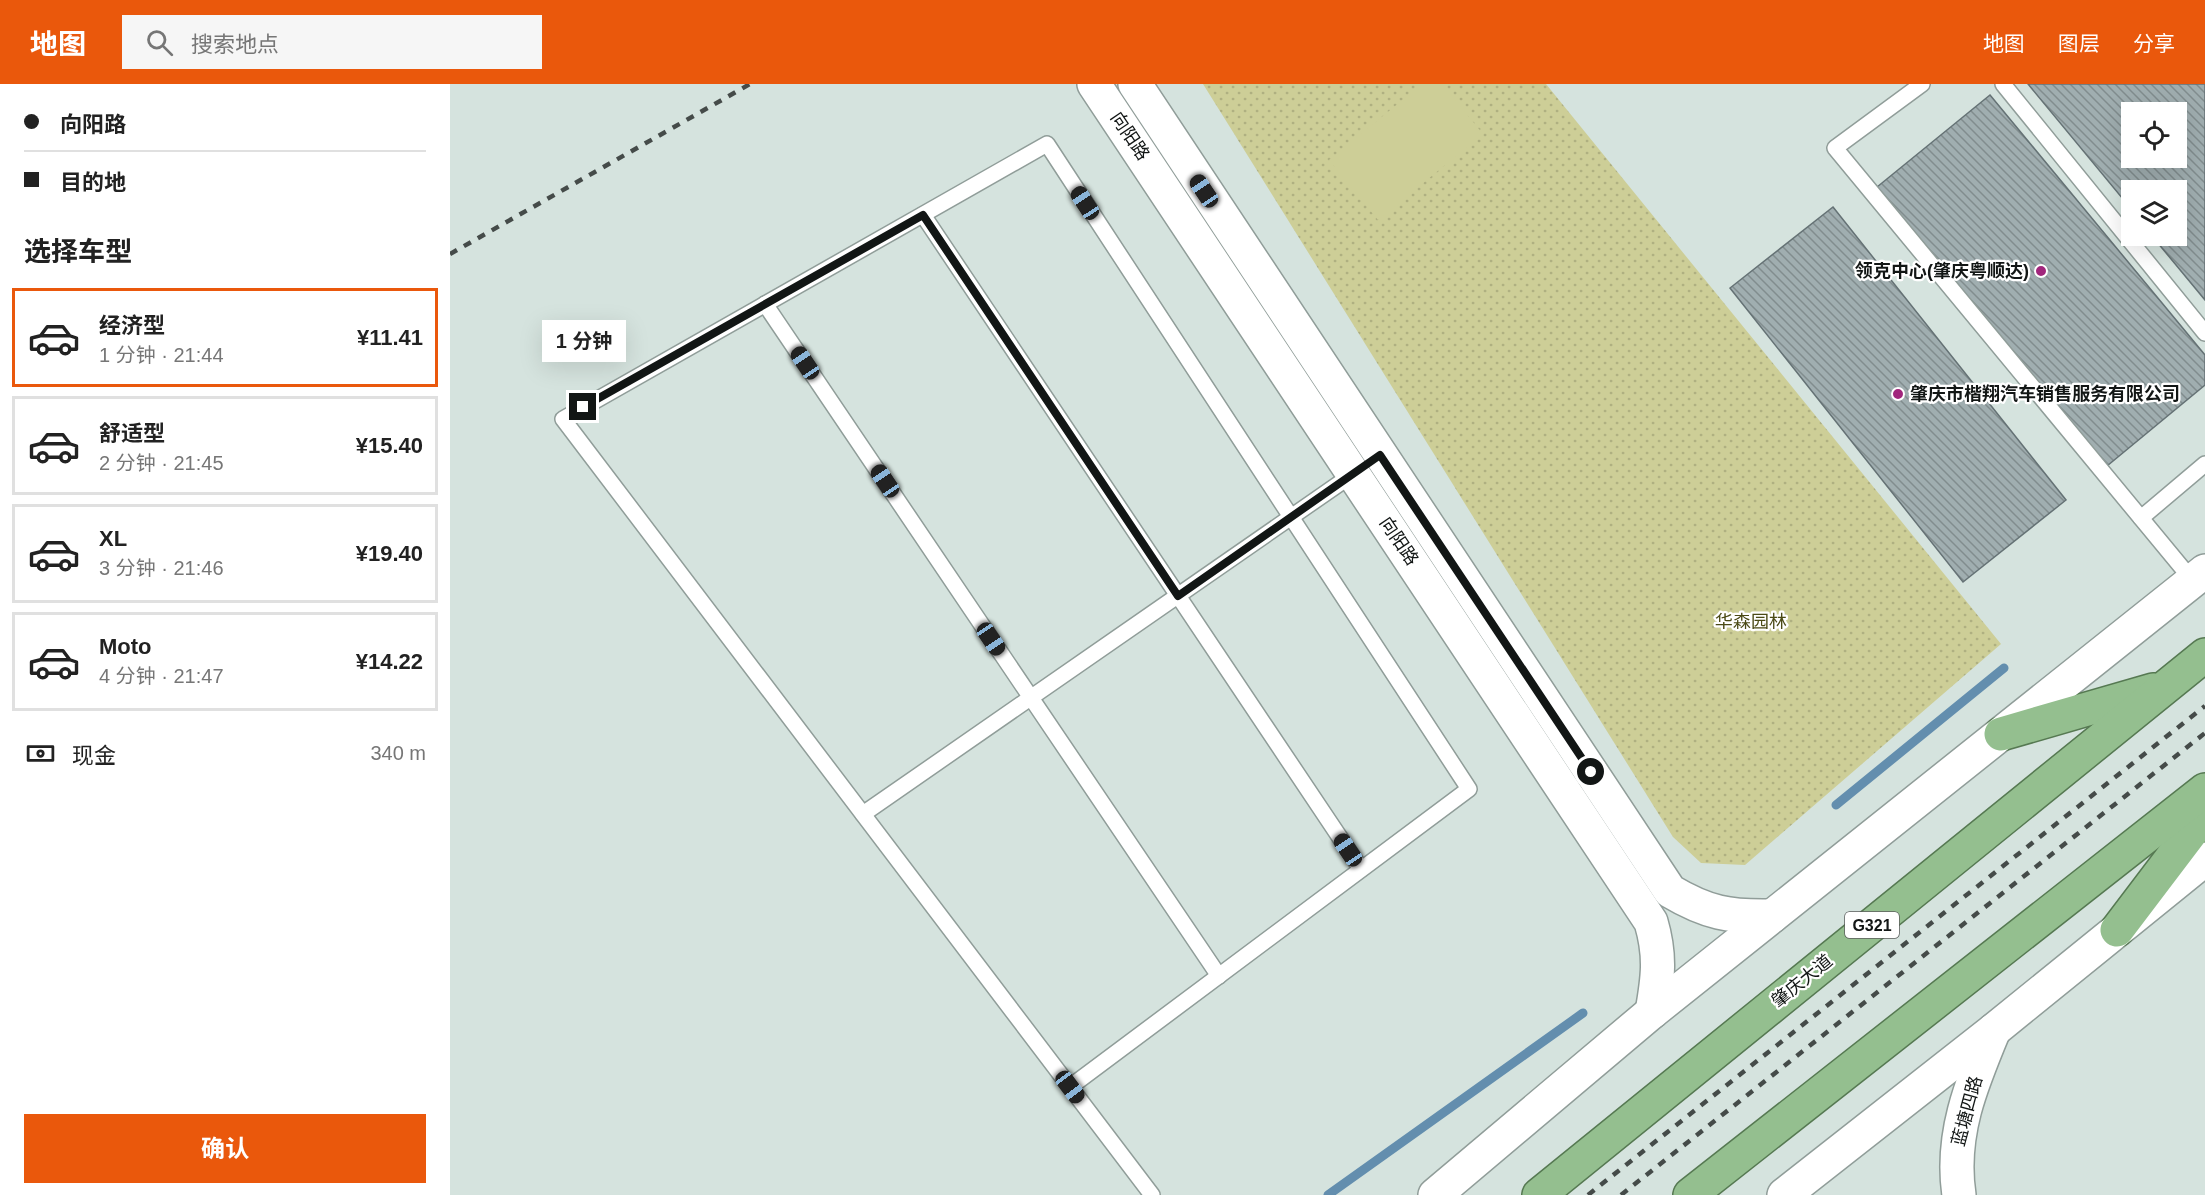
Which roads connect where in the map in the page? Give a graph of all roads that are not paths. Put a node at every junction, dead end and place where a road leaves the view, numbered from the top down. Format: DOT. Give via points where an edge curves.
graph roads {
  1 [pos="1094,84"];
  2 [pos="1135,84"];
  3 [pos="1922,84"];
  4 [pos="2003,84"];
  5 [pos="923,215"];
  6 [pos="765,304"];
  7 [pos="2205,333"];
  8 [pos="1367,464"];
  9 [pos="2205,464"];
  10 [pos="1291,517"];
  11 [pos="2141,518"];
  12 [pos="2199,576"];
  13 [pos="1178,596"];
  14 [pos="2205,655"];
  15 [pos="2166,686"];
  16 [pos="1031,698"];
  17 [pos="2001,734"];
  18 [pos="2205,790"];
  19 [pos="862,814"];
  20 [pos="2205,814"];
  21 [pos="2205,859"];
  22 [pos="1361,869"];
  23 [pos="1772,916"];
  24 [pos="2117,930"];
  25 [pos="1219,976"];
  26 [pos="1652,1012"];
  27 [pos="1994,1030"];
  28 [pos="1070,1087"];
  29 [pos="1152,1195"];
  30 [pos="1435,1195"];
  31 [pos="1539,1195"];
  32 [pos="1690,1195"];
  33 [pos="1784,1195"];
  34 [pos="1959,1195"];
  1 -- 8 [label="street, 向阳路"];
  2 -- 8 [label="street, 向阳路"];
  3 -- 11 [label="lane" via="1835,148"];
  4 -- 7 [label="lane"];
  5 -- 6 [label="lane"];
  5 -- 10 [label="lane" via="1047,144"];
  5 -- 13 [label="lane"];
  6 -- 16 [label="lane"];
  6 -- 19 [label="lane" via="563,419"];
  8 -- 10 [label="lane"];
  8 -- 23 [label="street, 向阳路" via="1670,891 1718,914"];
  8 -- 26 [label="street, 向阳路" via="1652,922 1659,968"];
  9 -- 11 [label="lane"];
  10 -- 13 [label="lane"];
  10 -- 22 [label="lane" via="1469,789"];
  11 -- 12 [label="lane"];
  12 -- 17 [label="street"];
  13 -- 16 [label="lane"];
  13 -- 22 [label="lane"];
  14 -- 15 [label="highway, 肇庆大道 / G321"];
  15 -- 17 [label="highway"];
  15 -- 31 [label="highway, 肇庆大道 / G321"];
  16 -- 19 [label="lane"];
  16 -- 25 [label="lane"];
  17 -- 23 [label="street"];
  18 -- 32 [label="highway"];
  19 -- 28 [label="lane"];
  20 -- 24 [label="highway"];
  21 -- 24 [label="street"];
  22 -- 25 [label="lane"];
  23 -- 26 [label="street"];
  24 -- 27 [label="street"];
  25 -- 28 [label="lane"];
  26 -- 30 [label="street"];
  27 -- 33 [label="street"];
  27 -- 34 [label="street, 蓝塘四路" via="1960,1120 1955,1157"];
  28 -- 29 [label="lane"];
}
